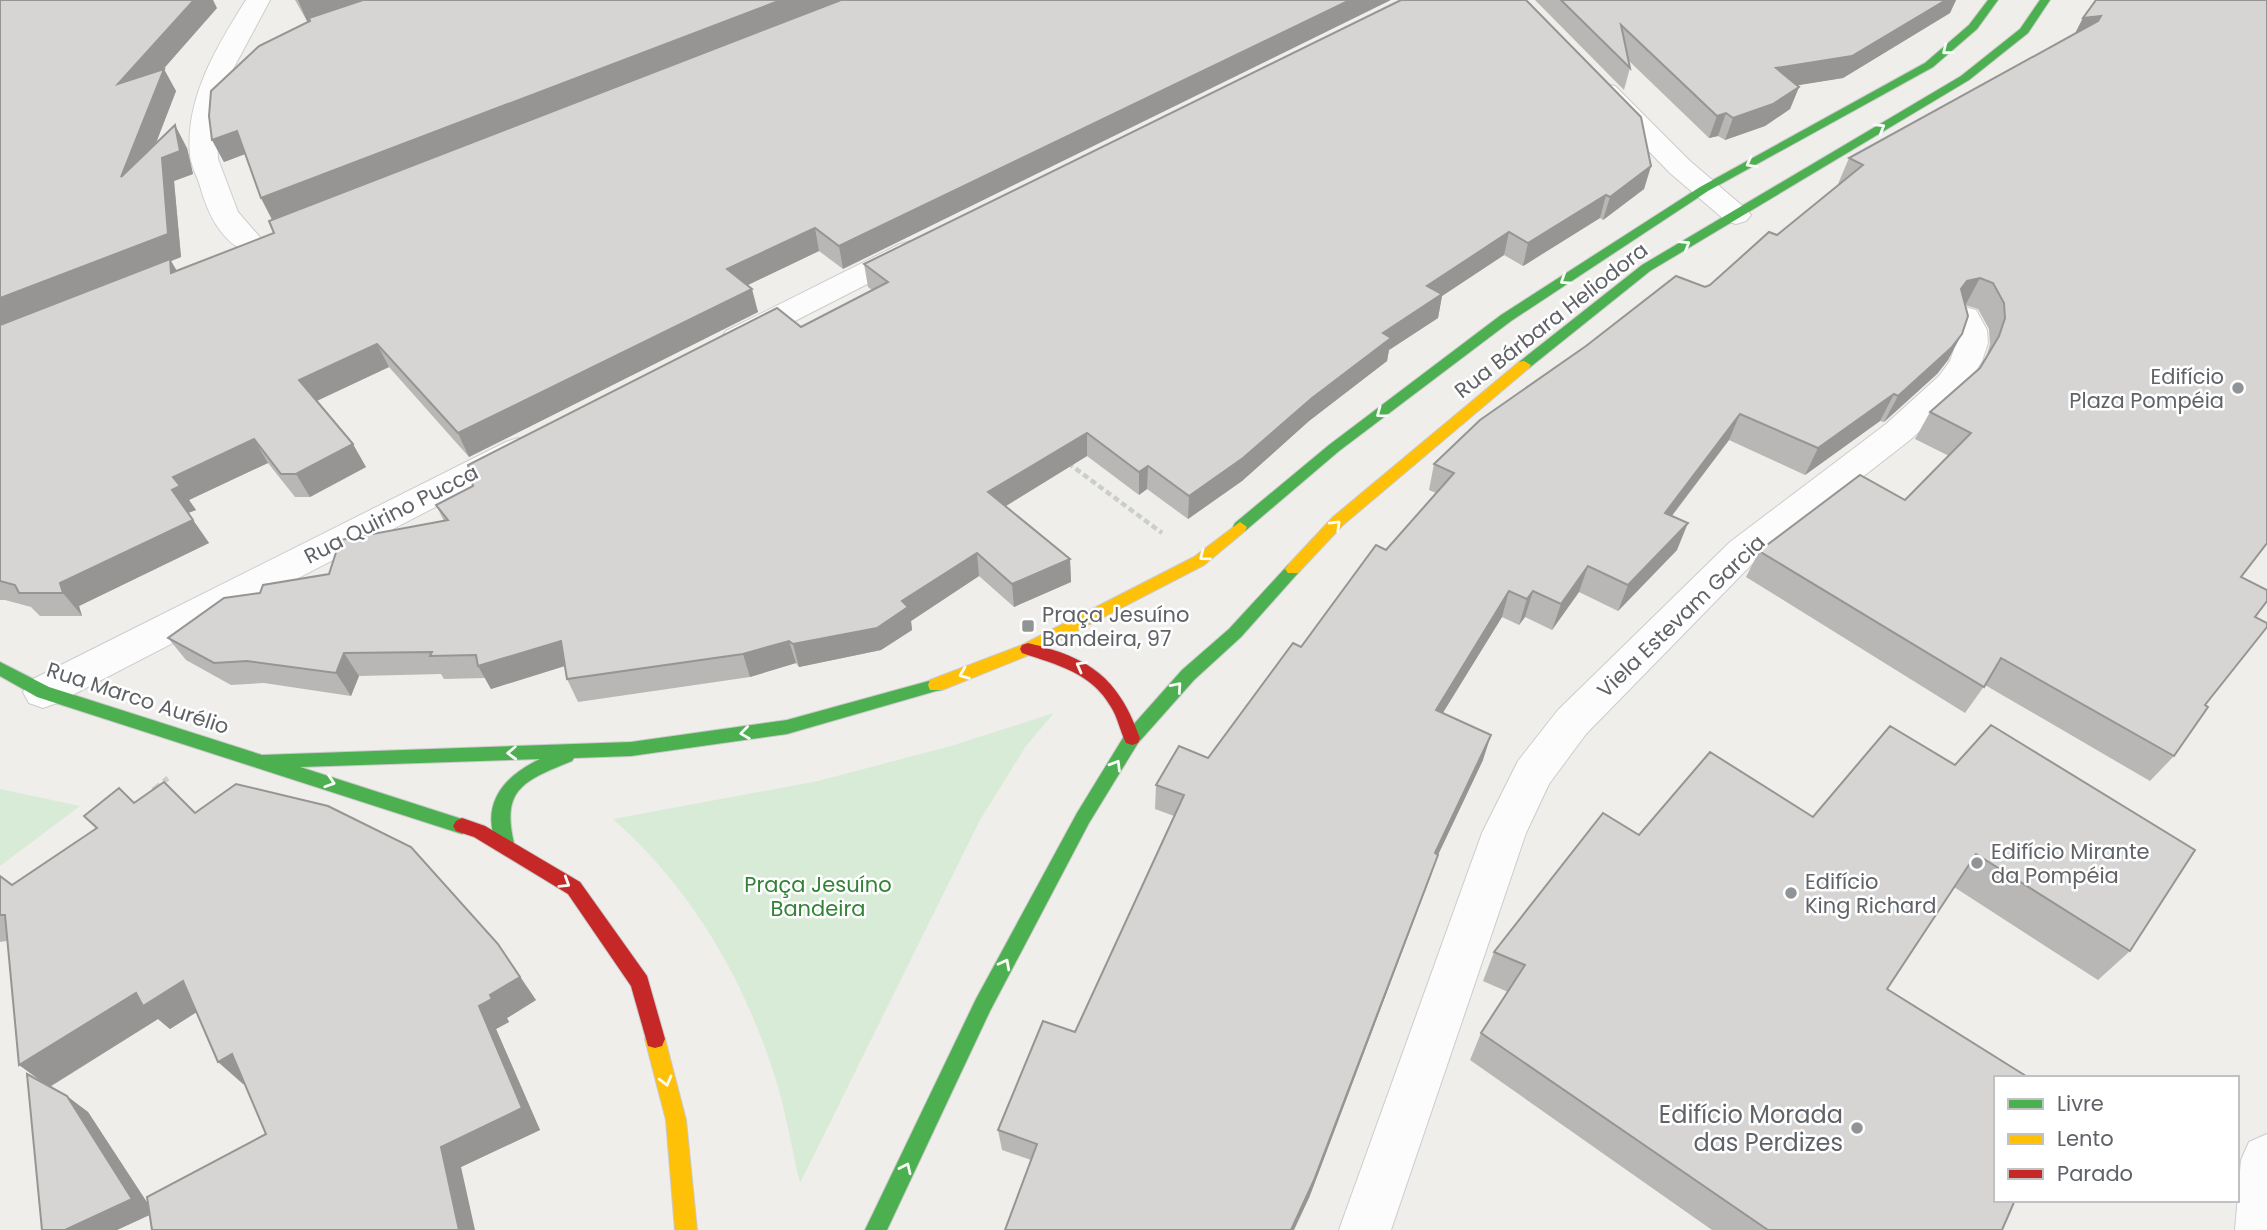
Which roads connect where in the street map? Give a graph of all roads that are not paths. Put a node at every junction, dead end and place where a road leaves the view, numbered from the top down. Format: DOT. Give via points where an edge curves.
graph roads {
  1 [pos="258,0"];
  2 [pos="1993,0"];
  3 [pos="2045,0"];
  4 [pos="263,47"];
  5 [pos="224,60"];
  6 [pos="1593,79"];
  7 [pos="1704,189"];
  8 [pos="1736,215"];
  9 [pos="933,239"];
  10 [pos="251,243"];
  11 [pos="1965,317"];
  12 [pos="710,352"];
  13 [pos="550,433"];
  14 [pos="1028,649"];
  15 [pos="0,668"];
  16 [pos="43,692"];
  17 [pos="1132,738"];
  18 [pos="581,750"];
  19 [pos="265,761"];
  20 [pos="506,848"];
  21 [pos="2267,1160"];
  22 [pos="687,1230"];
  23 [pos="876,1230"];
  24 [pos="1365,1230"];
  25 [pos="2261,1230"];
  1 -- 5 [label="street"];
  2 -- 7 [label="street, Rua Bárbara Heliodora, one-way" via="1959,40 1929,65"];
  8 -- 3 [label="street, Rua Bárbara Heliodora, one-way" via="1965,78 2024,31"];
  4 -- 5 [label="street"];
  5 -- 10 [label="street" via="204,121 204,157 227,223"];
  6 -- 7 [label="street"];
  7 -- 8 [label="street"];
  7 -- 14 [label="street, Rua Bárbara Heliodora, one-way" via="1506,318 1334,448 1199,561"];
  17 -- 8 [label="street, Rua Bárbara Heliodora, one-way" via="1338,521 1646,268"];
  9 -- 12 [label="street"];
  11 -- 24 [label="street, Viela Estevam Garcia" via="1972,343 1951,384 1899,432 1743,551 1572,722 1533,773 1504,833"];
  13 -- 16 [label="street, Rua Quirino Pucca"];
  17 -- 14 [label="street, one-way" via="1127,715 1114,692 1096,675 1072,661"];
  14 -- 18 [label="street, one-way" via="920,691 787,727 631,749"];
  15 -- 16 [label="street, Rua Marco Aurélio"];
  16 -- 19 [label="street, Rua Marco Aurélio"];
  23 -- 17 [label="street, one-way" via="983,1006 1083,818"];
  18 -- 19 [label="street, one-way"];
  18 -- 20 [label="street" via="536,767 508,788 496,815"];
  19 -- 20 [label="street, one-way" via="480,831"];
  20 -- 22 [label="street, one-way" via="575,888 640,982 676,1120"];
  21 -- 25 [label="street"];
}
